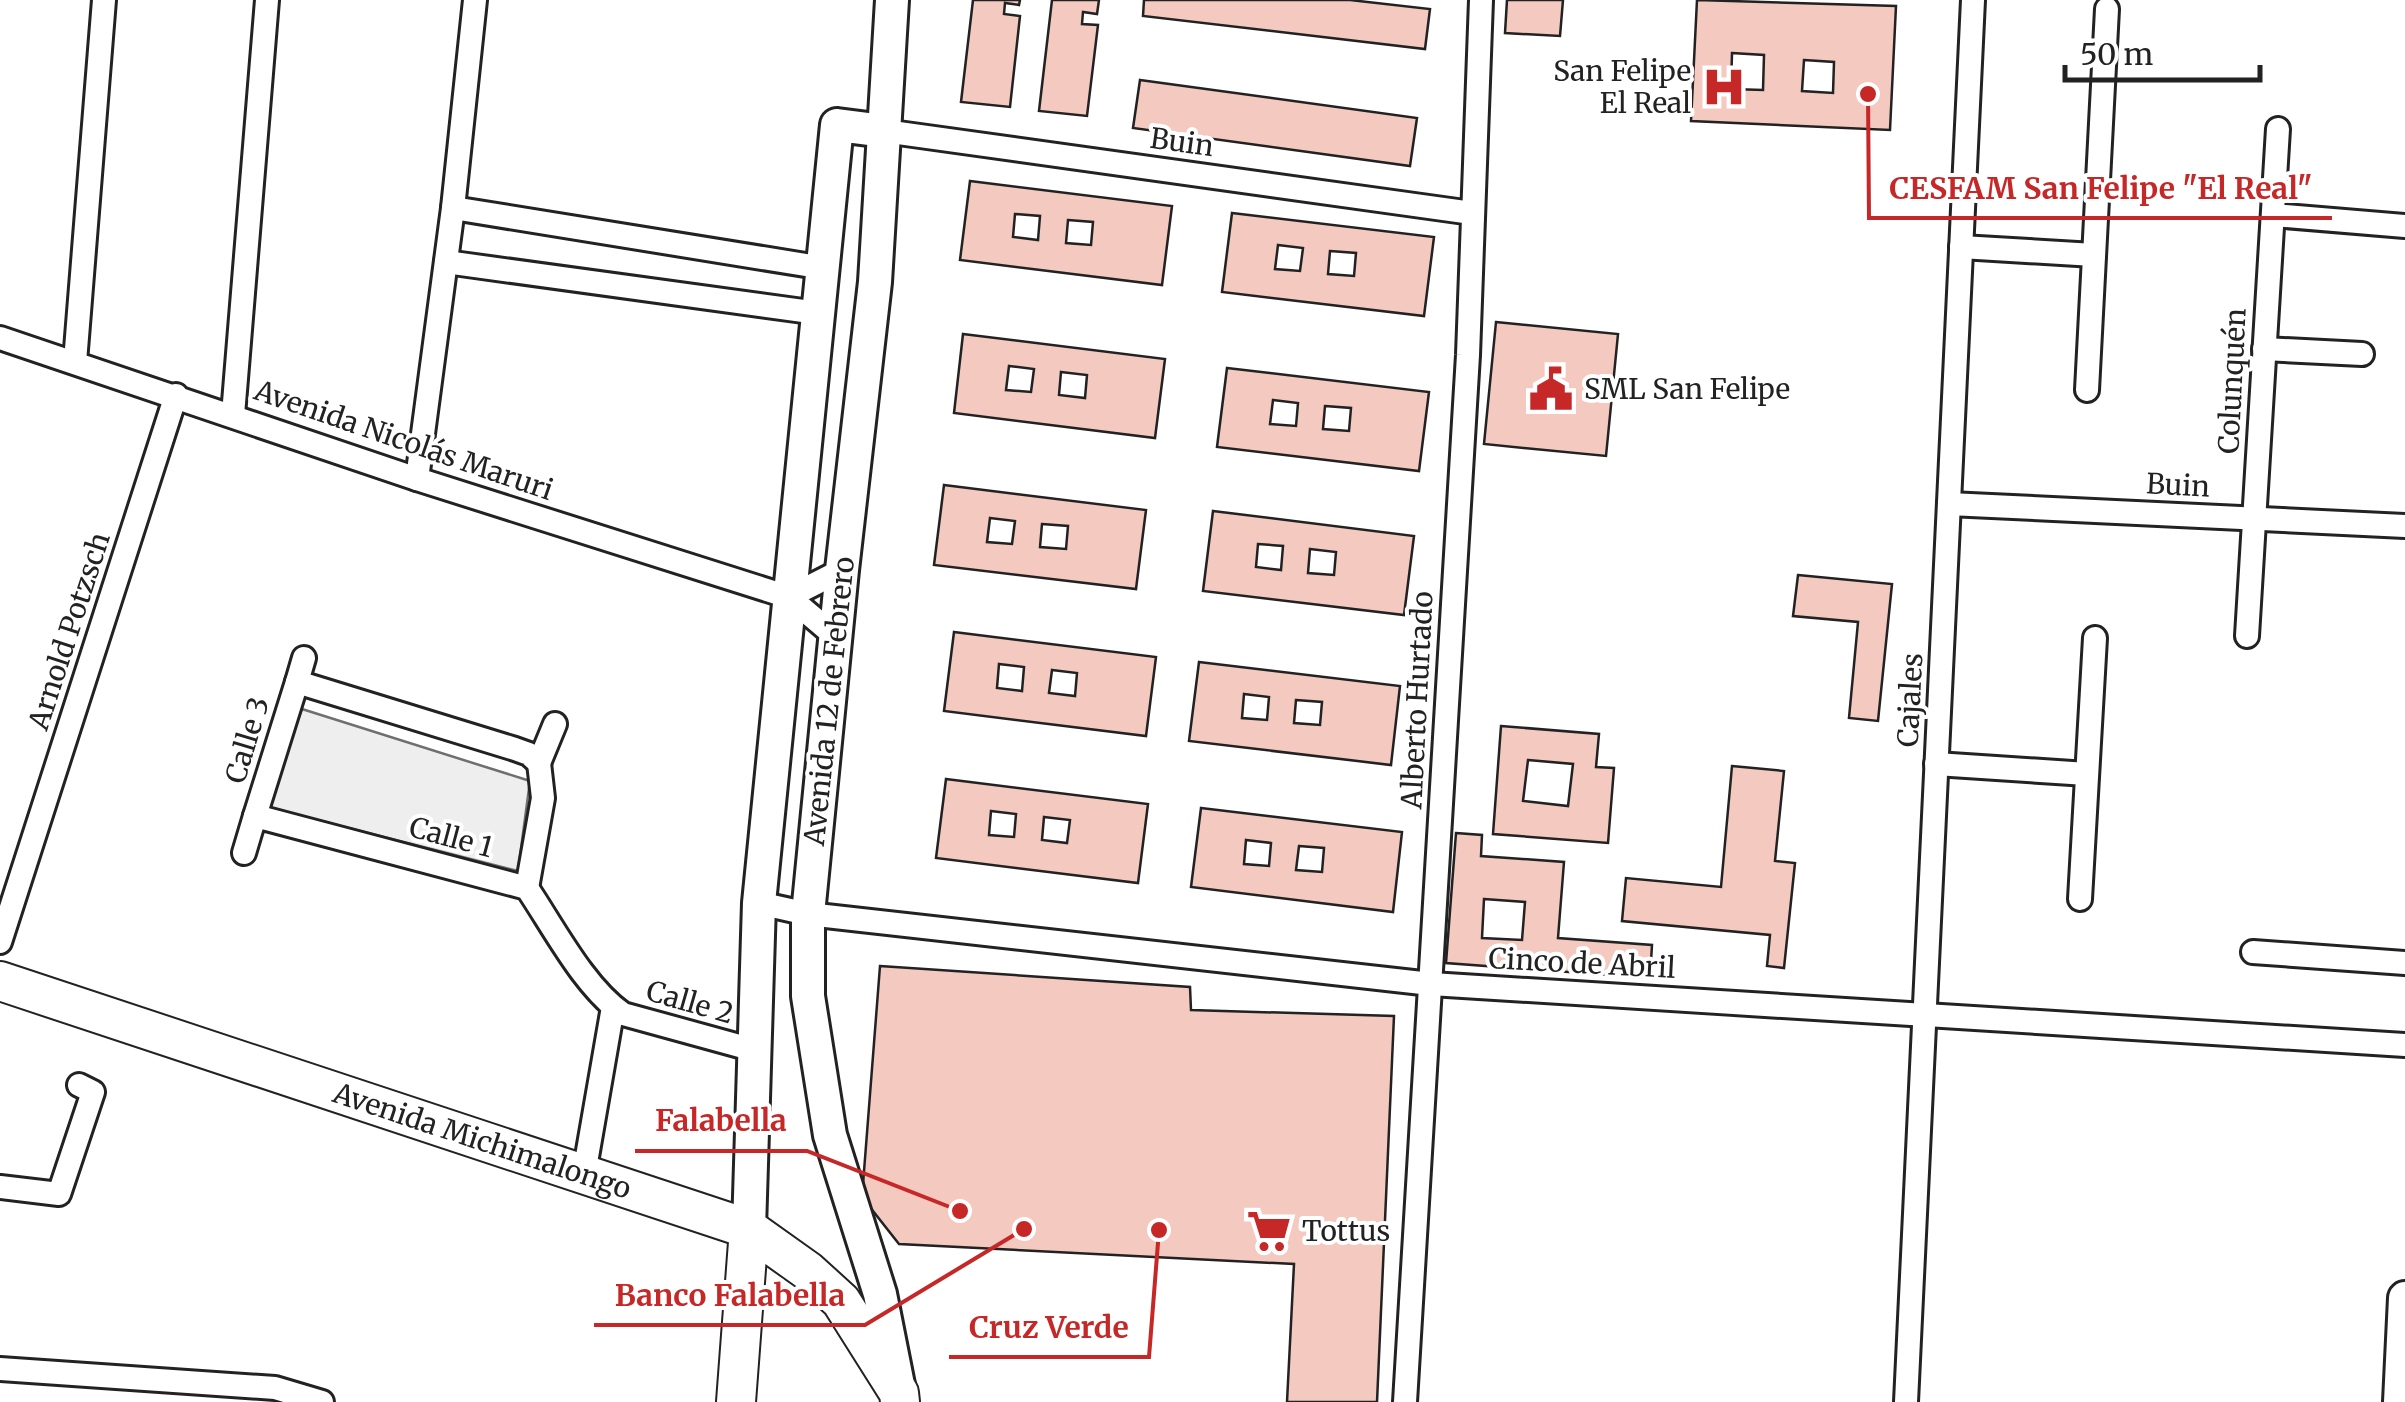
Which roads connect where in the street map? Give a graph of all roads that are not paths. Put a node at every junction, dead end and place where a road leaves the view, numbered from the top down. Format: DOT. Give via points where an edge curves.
graph roads {
  1 [pos="104,0"];
  2 [pos="267,0"];
  3 [pos="475,0"];
  4 [pos="892,0"];
  5 [pos="1480,0"];
  6 [pos="1973,0"];
  7 [pos="2107,9"];
  8 [pos="2278,130"];
  9 [pos="884,131"];
  10 [pos="453,208"];
  11 [pos="1472,213"];
  12 [pos="2272,216"];
  13 [pos="2405,226"];
  14 [pos="1961,247"];
  15 [pos="2094,255"];
  16 [pos="446,262"];
  17 [pos="824,268"];
  18 [pos="818,313"];
  19 [pos="0,338"];
  20 [pos="2264,349"];
  21 [pos="2362,354"];
  22 [pos="75,362"];
  23 [pos="2087,390"];
  24 [pos="176,395"];
  25 [pos="232,414"];
  26 [pos="417,479"];
  27 [pos="1949,504"];
  28 [pos="2254,519"];
  29 [pos="2405,526"];
  30 [pos="842,570"];
  31 [pos="789,597"];
  32 [pos="836,636"];
  33 [pos="2246,636"];
  34 [pos="2095,638"];
  35 [pos="304,658"];
  36 [pos="297,682"];
  37 [pos="555,724"];
  38 [pos="539,763"];
  39 [pos="1936,764"];
  40 [pos="2087,774"];
  41 [pos="255,816"];
  42 [pos="244,853"];
  43 [pos="528,888"];
  44 [pos="2080,899"];
  45 [pos="760,903"];
  46 [pos="808,914"];
  47 [pos="0,942"];
  48 [pos="2253,952"];
  49 [pos="2405,963"];
  50 [pos="0,981"];
  51 [pos="1431,984"];
  52 [pos="613,1007"];
  53 [pos="1925,1013"];
  54 [pos="2405,1045"];
  55 [pos="754,1050"];
  56 [pos="79,1085"];
  57 [pos="584,1174"];
  58 [pos="0,1187"];
  59 [pos="750,1228"];
  60 [pos="2405,1298"];
  61 [pos="0,1369"];
  62 [pos="900,1398"];
  63 [pos="322,1402"];
  64 [pos="736,1402"];
  65 [pos="1405,1402"];
  66 [pos="1906,1402"];
  67 [pos="2400,1402"];
  1 -- 22 [label="street"];
  2 -- 25 [label="street"];
  3 -- 10 [label="street"];
  4 -- 9 [label="street, Avenida 12 de Febrero"];
  5 -- 11 [label="street, Alberto Hurtado"];
  6 -- 14 [label="street, Cajales"];
  7 -- 15 [label="street"];
  8 -- 12 [label="street, Colunquén"];
  9 -- 11 [label="street, Buin"];
  9 -- 17 [label="street, Avenida 12 de Febrero" via="837,125"];
  9 -- 30 [label="street, Avenida 12 de Febrero" via="875,282"];
  10 -- 16 [label="street"];
  10 -- 17 [label="street"];
  11 -- 51 [label="street, Alberto Hurtado"];
  12 -- 13 [label="street"];
  12 -- 20 [label="street, Colunquén"];
  14 -- 15 [label="street"];
  14 -- 27 [label="street, Cajales"];
  15 -- 23 [label="street"];
  16 -- 18 [label="street"];
  16 -- 26 [label="street"];
  17 -- 18 [label="street, Avenida 12 de Febrero"];
  18 -- 31 [label="street, Avenida 12 de Febrero"];
  19 -- 22 [label="street, Avenida Nicolás Maruri"];
  20 -- 21 [label="street"];
  20 -- 28 [label="street, Colunquén"];
  22 -- 24 [label="street, Avenida Nicolás Maruri"];
  24 -- 25 [label="street, Avenida Nicolás Maruri"];
  24 -- 47 [label="street, Arnold Potzsch"];
  25 -- 26 [label="street, Avenida Nicolás Maruri"];
  26 -- 31 [label="street, Avenida Nicolás Maruri"];
  27 -- 28 [label="street, Buin"];
  27 -- 39 [label="street, Cajales"];
  28 -- 29 [label="street, Buin"];
  28 -- 33 [label="street, Colunquén"];
  30 -- 31 [label="street"];
  30 -- 32 [label="street, Avenida 12 de Febrero"];
  31 -- 32 [label="street, Avenida Nicolás Maruri"];
  31 -- 45 [label="street, Avenida 12 de Febrero"];
  32 -- 46 [label="street, Avenida 12 de Febrero"];
  34 -- 40 [label="street"];
  35 -- 36 [label="street"];
  36 -- 38 [label="street" via="515,749"];
  36 -- 41 [label="street, Calle 3"];
  37 -- 38 [label="street"];
  38 -- 43 [label="street" via="543,798"];
  39 -- 40 [label="street"];
  39 -- 53 [label="street, Cajales"];
  40 -- 44 [label="street"];
  41 -- 42 [label="street"];
  41 -- 43 [label="street, Calle 1"];
  43 -- 52 [label="street"];
  45 -- 46 [label="street, Cinco de Abril"];
  45 -- 55 [label="street, Avenida 12 de Febrero"];
  46 -- 51 [label="street, Cinco de Abril"];
  46 -- 62 [label="street, Avenida 12 de Febrero" via="808,996 830,1135 880,1294"];
  48 -- 49 [label="street"];
  50 -- 57 [label="main road, Avenida Michimalongo"];
  51 -- 53 [label="street, Cinco de Abril"];
  51 -- 65 [label="street, Alberto Hurtado"];
  52 -- 55 [label="street, Calle 2"];
  52 -- 57 [label="street"];
  53 -- 54 [label="street, Cinco de Abril"];
  53 -- 66 [label="street, Cajales"];
  55 -- 59 [label="street, Avenida 12 de Febrero"];
  56 -- 58 [label="street" via="93,1092 59,1194"];
  57 -- 59 [label="main road, Avenida Michimalongo"];
  59 -- 62 [label="main road, Avenida Michimalongo" via="842,1302"];
  59 -- 64 [label="main road"];
  60 -- 67 [label="street"];
  61 -- 63 [label="street" via="275,1388"];
}
